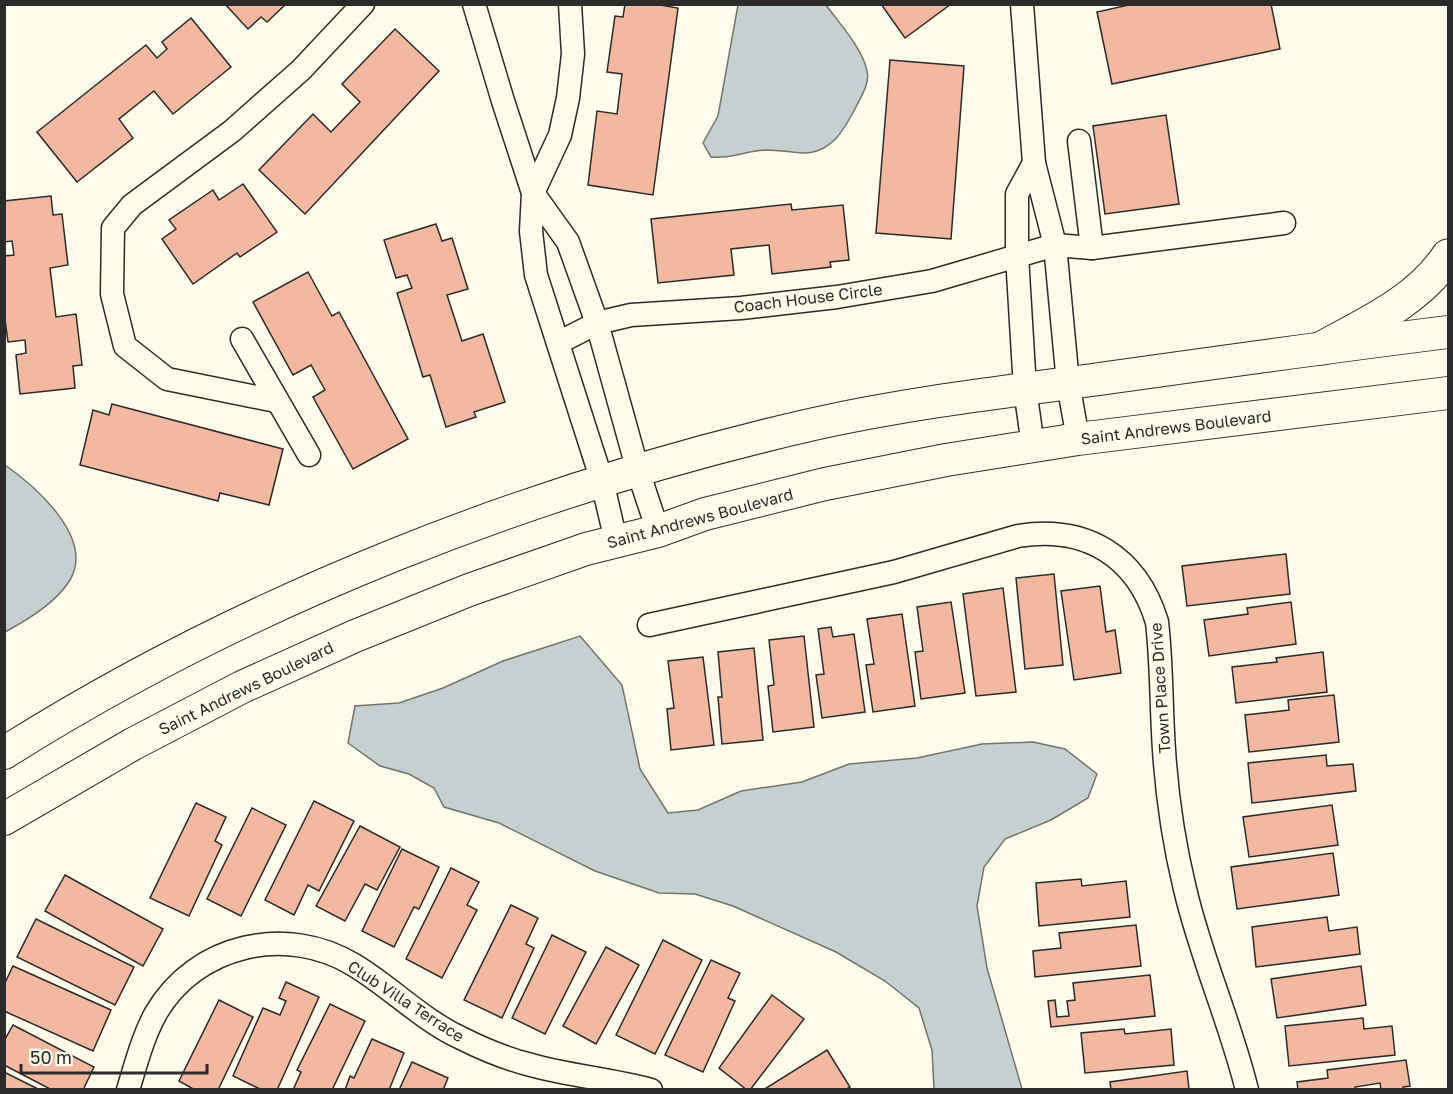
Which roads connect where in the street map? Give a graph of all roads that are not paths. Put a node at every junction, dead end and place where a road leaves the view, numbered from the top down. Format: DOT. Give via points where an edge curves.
graph roads {
  1 [pos="363,4"];
  2 [pos="474,4"];
  3 [pos="570,4"];
  4 [pos="1022,4"];
  5 [pos="1079,141"];
  6 [pos="1034,163"];
  7 [pos="532,193"];
  8 [pos="1284,223"];
  9 [pos="1055,245"];
  10 [pos="1092,248"];
  11 [pos="1017,256"];
  12 [pos="1449,256"];
  13 [pos="597,323"];
  14 [pos="1449,332"];
  15 [pos="242,339"];
  16 [pos="558,343"];
  17 [pos="1322,348"];
  18 [pos="1068,383"];
  19 [pos="1025,389"];
  20 [pos="1449,393"];
  21 [pos="276,401"];
  22 [pos="1078,439"];
  23 [pos="1033,446"];
  24 [pos="309,455"];
  25 [pos="638,471"];
  26 [pos="602,481"];
  27 [pos="658,531"];
  28 [pos="616,541"];
  29 [pos="649,625"];
  30 [pos="4,753"];
  31 [pos="4,819"];
  32 [pos="128,1089"];
  33 [pos="651,1089"];
  34 [pos="1247,1089"];
  1 -- 21 [label="street" via="301,70 232,130 132,205 113,228 112,294 125,346 167,379"];
  2 -- 7 [label="street"];
  3 -- 7 [label="street" via="573,54 566,107 560,135"];
  4 -- 6 [label="street"];
  5 -- 10 [label="street"];
  6 -- 9 [label="street"];
  6 -- 11 [label="street" via="1017,194"];
  7 -- 13 [label="street" via="568,242"];
  7 -- 16 [label="street" via="536,275"];
  8 -- 10 [label="street"];
  9 -- 10 [label="street"];
  9 -- 11 [label="street, Coach House Circle"];
  9 -- 18 [label="street"];
  11 -- 13 [label="street, Coach House Circle" via="932,281 837,297 631,315"];
  11 -- 19 [label="street"];
  12 -- 17 [label="main road" via="1429,281 1387,313"];
  13 -- 16 [label="street, Coach House Circle"];
  13 -- 25 [label="street"];
  14 -- 17 [label="street"];
  15 -- 21 [label="street"];
  16 -- 26 [label="street"];
  17 -- 18 [label="street"];
  18 -- 19 [label="street"];
  18 -- 22 [label="street"];
  19 -- 23 [label="street"];
  19 -- 25 [label="street" via="937,400 816,424"];
  20 -- 22 [label="street, Saint Andrews Boulevard"];
  21 -- 24 [label="street"];
  22 -- 23 [label="street, Saint Andrews Boulevard"];
  23 -- 27 [label="street, Saint Andrews Boulevard" via="825,484 705,514"];
  25 -- 26 [label="street"];
  25 -- 27 [label="street"];
  26 -- 28 [label="street"];
  26 -- 30 [label="street" via="461,530 336,580 134,679"];
  27 -- 28 [label="street, Saint Andrews Boulevard"];
  28 -- 31 [label="street, Saint Andrews Boulevard" via="469,590 242,687 133,744"];
  29 -- 34 [label="street, Town Place Drive" via="894,572 1037,533 1075,536 1118,558 1143,587 1157,622 1164,751 1185,889"];
  32 -- 33 [label="street, Club Villa Terrace" via="149,1027 179,983 208,962 234,950 287,943 330,953 354,965 431,1021 490,1052 531,1065"];
}
